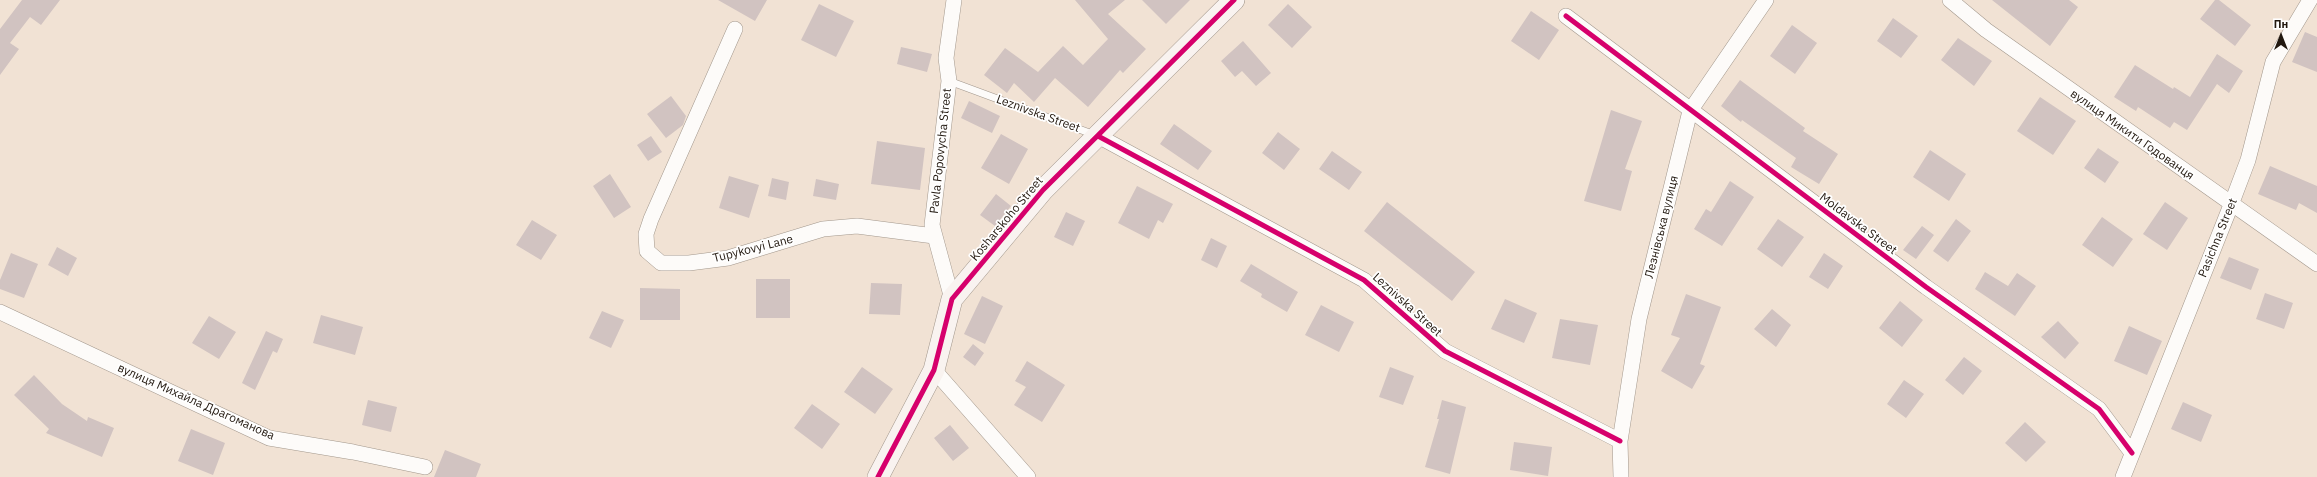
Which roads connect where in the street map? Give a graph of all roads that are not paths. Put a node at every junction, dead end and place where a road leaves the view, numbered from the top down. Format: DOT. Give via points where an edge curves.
graph roads {
  1 [pos="954,0"];
  2 [pos="1234,0"];
  3 [pos="1766,0"];
  4 [pos="1950,0"];
  5 [pos="2310,0"];
  6 [pos="1566,16"];
  7 [pos="735,29"];
  8 [pos="948,81"];
  9 [pos="1690,111"];
  10 [pos="1098,136"];
  11 [pos="2232,205"];
  12 [pos="934,236"];
  13 [pos="2317,264"];
  14 [pos="952,299"];
  15 [pos="0,312"];
  16 [pos="934,370"];
  17 [pos="1620,441"];
  18 [pos="2132,453"];
  19 [pos="424,467"];
  20 [pos="878,477"];
  21 [pos="1028,477"];
  22 [pos="1621,477"];
  23 [pos="2123,477"];
  1 -- 8 [label="street, Pavla Popovycha Street" via="946,58"];
  2 -- 10 [label="street, Kosharskoho Street"];
  3 -- 9 [label="street, Лезнівська вулиця"];
  4 -- 11 [label="street, вулиця Микити Годованця" via="1986,30"];
  5 -- 11 [label="street, Pasichna Street" via="2273,62 2248,160"];
  6 -- 9 [label="street, Moldavska Street"];
  7 -- 12 [label="street, Tupykovyi Lane" via="651,219 646,234 647,251 661,263 690,263 728,258 824,229 857,226"];
  8 -- 10 [label="lane, Leznivska Street"];
  8 -- 12 [label="street, Pavla Popovycha Street" via="932,225"];
  9 -- 17 [label="street, Лезнівська вулиця" via="1639,319"];
  9 -- 18 [label="street, Moldavska Street" via="1926,287 2098,409"];
  10 -- 14 [label="street, Kosharskoho Street" via="1043,190"];
  10 -- 17 [label="street, Leznivska Street" via="1364,280 1444,352"];
  11 -- 13 [label="street, вулиця Микити Годованця"];
  11 -- 18 [label="street, Pasichna Street"];
  12 -- 14 [label="street, Pavla Popovycha Street"];
  14 -- 16 [label="street, Kosharskoho Street"];
  15 -- 19 [label="street, вулиця Михайла Драгоманова" via="269,438"];
  16 -- 20 [label="street, Kosharskoho Street"];
  16 -- 21 [label="street"];
  17 -- 22 [label="street, Лезнівська вулиця"];
  18 -- 23 [label="street, Pasichna Street"];
}
